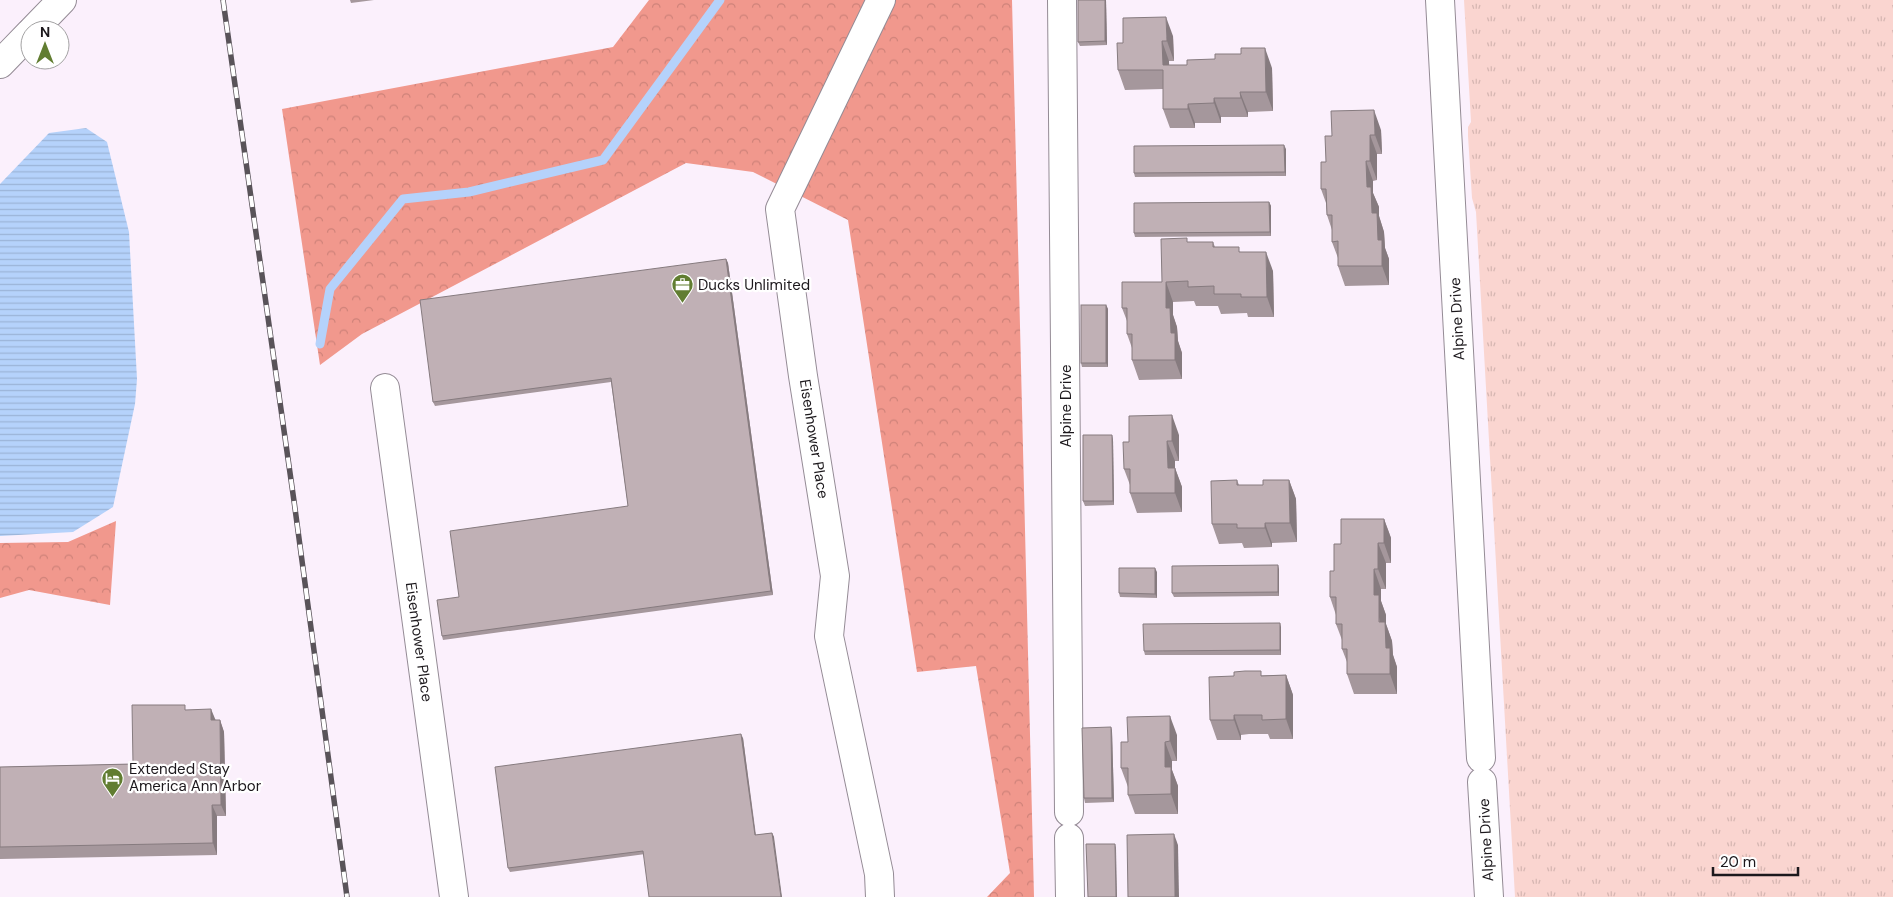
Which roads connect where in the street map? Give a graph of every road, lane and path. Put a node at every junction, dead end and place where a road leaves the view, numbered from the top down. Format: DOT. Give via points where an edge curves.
graph roads {
  1 [pos="62,0"];
  2 [pos="881,0"];
  3 [pos="1062,0"];
  4 [pos="1440,0"];
  5 [pos="43,20"];
  6 [pos="20,43"];
  7 [pos="0,64"];
  8 [pos="385,388"];
  9 [pos="454,897"];
  10 [pos="880,897"];
  11 [pos="1070,897"];
  12 [pos="1489,897"];
  1 -- 5 [label="street"];
  2 -- 10 [label="street, Eisenhower Place" via="780,209 836,576 829,636 880,874"];
  3 -- 11 [label="street, Alpine Drive"];
  4 -- 12 [label="street, Alpine Drive"];
  6 -- 7 [label="street"];
  8 -- 9 [label="street, Eisenhower Place"];
}
